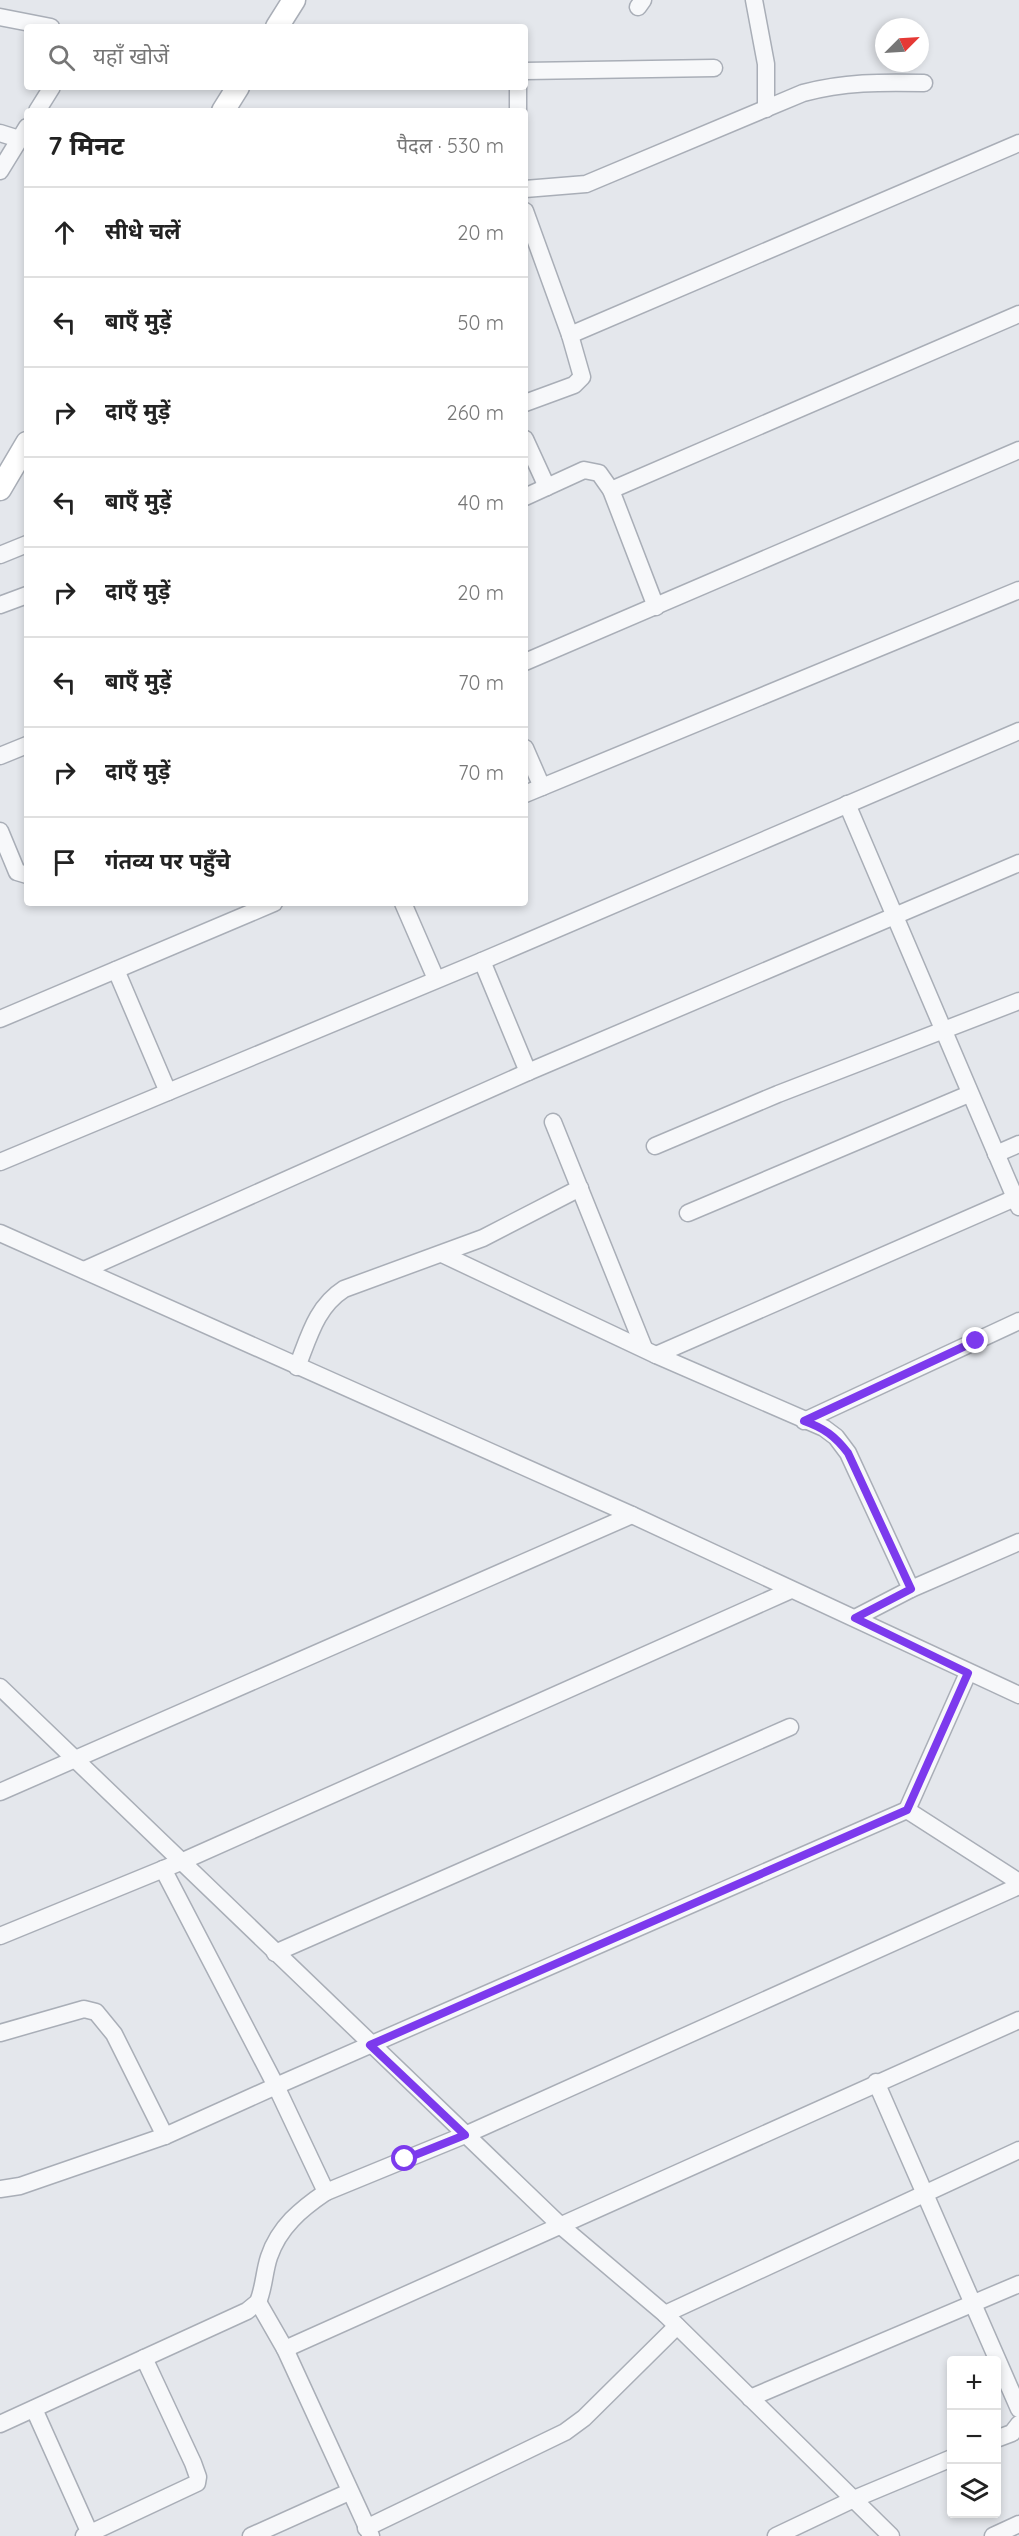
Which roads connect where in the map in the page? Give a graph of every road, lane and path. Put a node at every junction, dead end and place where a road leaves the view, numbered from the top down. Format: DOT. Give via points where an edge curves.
graph roads {
  1 [pos="294,0"];
  2 [pos="754,0"];
  3 [pos="0,16"];
  4 [pos="37,24"];
  5 [pos="279,24"];
  6 [pos="714,68"];
  7 [pos="528,71"];
  8 [pos="924,83"];
  9 [pos="50,90"];
  10 [pos="236,90"];
  11 [pos="518,90"];
  12 [pos="39,108"];
  13 [pos="225,108"];
  14 [pos="518,108"];
  15 [pos="765,109"];
  16 [pos="0,133"];
  17 [pos="23,133"];
  18 [pos="1019,143"];
  19 [pos="0,171"];
  20 [pos="528,189"];
  21 [pos="528,219"];
  22 [pos="1019,314"];
  23 [pos="570,335"];
  24 [pos="528,402"];
  25 [pos="528,446"];
  26 [pos="24,447"];
  27 [pos="1019,450"];
  28 [pos="2,476"];
  29 [pos="547,487"];
  30 [pos="611,490"];
  31 [pos="528,496"];
  32 [pos="24,545"];
  33 [pos="0,555"];
  34 [pos="1019,590"];
  35 [pos="24,596"];
  36 [pos="0,604"];
  37 [pos="656,607"];
  38 [pos="528,661"];
  39 [pos="1019,730"];
  40 [pos="24,746"];
  41 [pos="528,755"];
  42 [pos="0,756"];
  43 [pos="542,787"];
  44 [pos="528,793"];
  45 [pos="847,804"];
  46 [pos="0,831"];
  47 [pos="1019,863"];
  48 [pos="24,874"];
  49 [pos="267,906"];
  50 [pos="404,906"];
  51 [pos="895,917"];
  52 [pos="482,961"];
  53 [pos="116,970"];
  54 [pos="436,980"];
  55 [pos="1019,1001"];
  56 [pos="0,1019"];
  57 [pos="941,1029"];
  58 [pos="528,1072"];
  59 [pos="168,1092"];
  60 [pos="969,1094"];
  61 [pos="553,1122"];
  62 [pos="1019,1144"];
  63 [pos="655,1146"];
  64 [pos="996,1154"];
  65 [pos="0,1162"];
  66 [pos="580,1188"];
  67 [pos="1017,1202"];
  68 [pos="688,1213"];
  69 [pos="0,1233"];
  70 [pos="442,1254"];
  71 [pos="84,1270"];
  72 [pos="1019,1321"];
  73 [pos="650,1351"];
  74 [pos="297,1367"];
  75 [pos="804,1421"];
  76 [pos="632,1515"];
  77 [pos="1019,1542"];
  78 [pos="911,1589"];
  79 [pos="791,1590"];
  80 [pos="855,1618"];
  81 [pos="968,1673"];
  82 [pos="1019,1681"];
  83 [pos="0,1687"];
  84 [pos="1003,1688"];
  85 [pos="1019,1695"];
  86 [pos="790,1727"];
  87 [pos="77,1760"];
  88 [pos="0,1792"];
  89 [pos="907,1810"];
  90 [pos="183,1861"];
  91 [pos="163,1869"];
  92 [pos="1019,1884"];
  93 [pos="0,1936"];
  94 [pos="275,1953"];
  95 [pos="1019,2020"];
  96 [pos="0,2033"];
  97 [pos="370,2045"];
  98 [pos="876,2082"];
  99 [pos="276,2086"];
  100 [pos="465,2135"];
  101 [pos="165,2136"];
  102 [pos="1019,2150"];
  103 [pos="0,2188"];
  104 [pos="326,2192"];
  105 [pos="923,2193"];
  106 [pos="561,2226"];
  107 [pos="1019,2284"];
  108 [pos="258,2302"];
  109 [pos="973,2304"];
  110 [pos="671,2320"];
  111 [pos="285,2349"];
  112 [pos="144,2358"];
  113 [pos="750,2397"];
  114 [pos="34,2409"];
  115 [pos="1019,2409"];
  116 [pos="0,2424"];
  117 [pos="1018,2426"];
  118 [pos="1001,2436"];
  119 [pos="947,2460"];
  120 [pos="349,2493"];
  121 [pos="854,2499"];
  122 [pos="1019,2524"];
  123 [pos="368,2532"];
  124 [pos="88,2535"];
  125 [pos="250,2536"];
  126 [pos="776,2536"];
  127 [pos="891,2536"];
  128 [pos="993,2536"];
  1 -- 5 [label="street"];
  2 -- 15 [label="street" via="766,64"];
  3 -- 4 [label="street"];
  6 -- 7 [label="street"];
  8 -- 15 [label="street" via="849,82 803,93"];
  9 -- 12 [label="street"];
  10 -- 13 [label="street"];
  11 -- 14 [label="street"];
  15 -- 20 [label="street" via="586,184"];
  16 -- 17 [label="street"];
  17 -- 19 [label="street"];
  18 -- 23 [label="street"];
  21 -- 23 [label="street"];
  22 -- 30 [label="street"];
  23 -- 24 [label="street" via="582,377 574,385"];
  25 -- 29 [label="street"];
  26 -- 28 [label="street"];
  27 -- 37 [label="street"];
  29 -- 30 [label="street" via="590,470 605,478"];
  29 -- 31 [label="street"];
  30 -- 37 [label="street"];
  32 -- 33 [label="street"];
  34 -- 43 [label="street"];
  35 -- 36 [label="street"];
  37 -- 38 [label="street"];
  39 -- 45 [label="street"];
  40 -- 42 [label="street"];
  41 -- 43 [label="street"];
  43 -- 44 [label="street"];
  45 -- 51 [label="street"];
  45 -- 52 [label="street"];
  46 -- 48 [label="street" via="17,872"];
  47 -- 51 [label="street"];
  49 -- 53 [label="street"];
  50 -- 54 [label="street"];
  51 -- 57 [label="street"];
  51 -- 58 [label="street"];
  52 -- 54 [label="street"];
  52 -- 58 [label="street"];
  53 -- 56 [label="street"];
  53 -- 59 [label="street"];
  54 -- 59 [label="street"];
  55 -- 57 [label="street"];
  57 -- 60 [label="street"];
  57 -- 63 [label="street"];
  58 -- 71 [label="street"];
  59 -- 65 [label="street"];
  60 -- 64 [label="street"];
  60 -- 68 [label="street"];
  61 -- 66 [label="street"];
  62 -- 64 [label="street"];
  64 -- 67 [label="street"];
  66 -- 70 [label="street" via="483,1238"];
  66 -- 73 [label="street"];
  67 -- 73 [label="street"];
  69 -- 71 [label="street"];
  70 -- 73 [label="street"];
  70 -- 74 [label="street" via="344,1289 329,1299 317,1315"];
  71 -- 74 [label="street"];
  72 -- 75 [label="street"];
  73 -- 75 [label="street"];
  74 -- 76 [label="street"];
  75 -- 78 [label="street" via="824,1428 848,1453"];
  76 -- 79 [label="street"];
  76 -- 87 [label="street"];
  77 -- 78 [label="street"];
  78 -- 80 [label="street"];
  79 -- 80 [label="street"];
  79 -- 90 [label="street"];
  80 -- 81 [label="street"];
  81 -- 84 [label="street"];
  81 -- 89 [label="street"];
  82 -- 84 [label="street"];
  83 -- 87 [label="street"];
  84 -- 85 [label="street"];
  86 -- 94 [label="street"];
  87 -- 88 [label="street"];
  87 -- 90 [label="street"];
  89 -- 92 [label="street"];
  89 -- 97 [label="street"];
  90 -- 91 [label="street"];
  90 -- 94 [label="street"];
  91 -- 93 [label="street"];
  91 -- 99 [label="street"];
  92 -- 100 [label="street"];
  94 -- 97 [label="street"];
  95 -- 98 [label="street"];
  96 -- 101 [label="street" via="84,2009 96,2012 114,2034"];
  97 -- 99 [label="street"];
  97 -- 100 [label="street"];
  98 -- 105 [label="street"];
  98 -- 106 [label="street"];
  99 -- 101 [label="street"];
  99 -- 104 [label="street"];
  100 -- 104 [label="street"];
  100 -- 106 [label="street"];
  101 -- 103 [label="street" via="20,2186"];
  102 -- 105 [label="street"];
  104 -- 108 [label="street" via="302,2209 277,2238"];
  105 -- 109 [label="street"];
  105 -- 110 [label="street"];
  106 -- 110 [label="street"];
  106 -- 111 [label="street"];
  107 -- 109 [label="street"];
  108 -- 111 [label="street"];
  108 -- 112 [label="street" via="247,2311"];
  109 -- 113 [label="street"];
  109 -- 115 [label="street"];
  110 -- 113 [label="street"];
  110 -- 123 [label="street" via="584,2418 565,2432"];
  111 -- 120 [label="street"];
  112 -- 114 [label="street"];
  112 -- 124 [label="street" via="193,2463 197,2483"];
  113 -- 121 [label="street"];
  114 -- 116 [label="street"];
  114 -- 124 [label="street"];
  117 -- 118 [label="street"];
  119 -- 121 [label="street"];
  120 -- 123 [label="street"];
  120 -- 125 [label="street"];
  121 -- 126 [label="street"];
  121 -- 127 [label="street"];
  122 -- 128 [label="street"];
}
